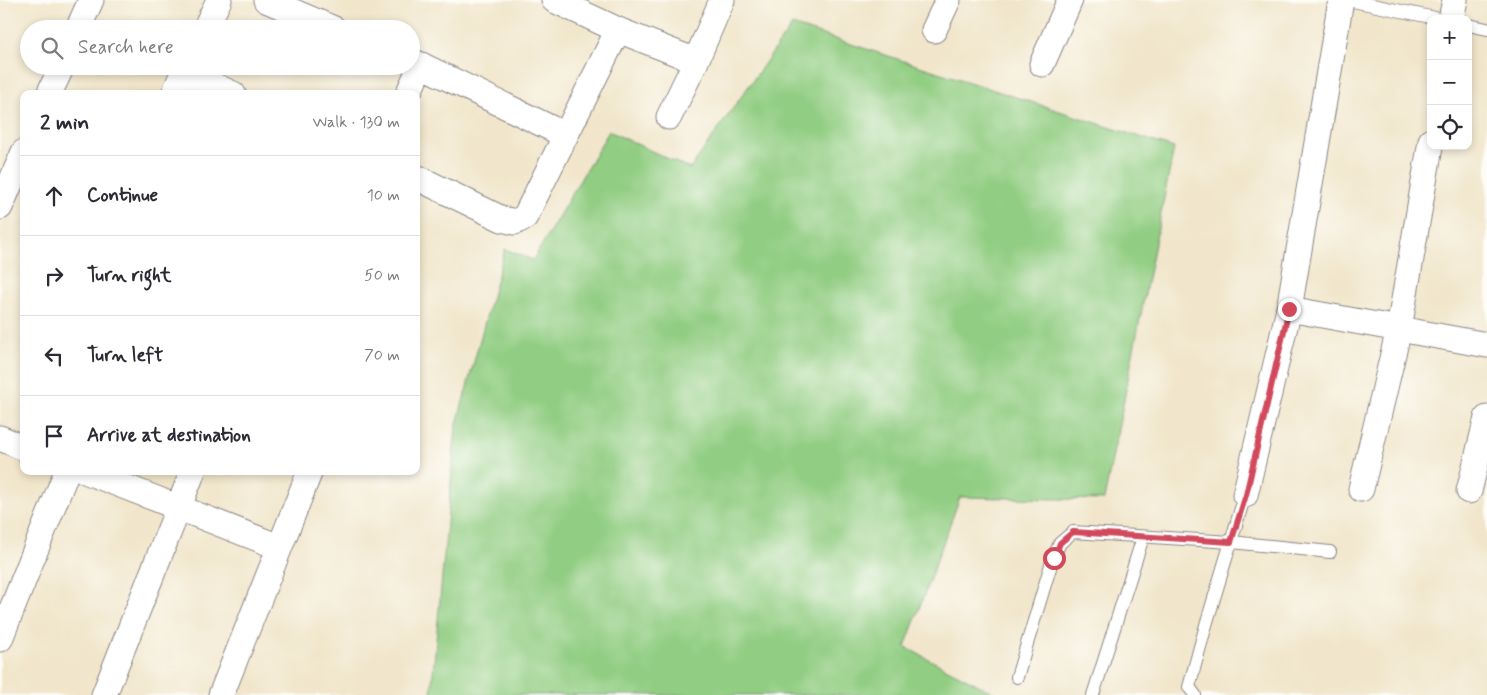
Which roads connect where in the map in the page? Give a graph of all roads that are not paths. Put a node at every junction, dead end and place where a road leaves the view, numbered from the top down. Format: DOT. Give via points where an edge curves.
graph roads {
  1 [pos="91,0"];
  2 [pos="219,0"];
  3 [pos="266,0"];
  4 [pos="554,0"];
  5 [pos="722,0"];
  6 [pos="948,0"];
  7 [pos="1070,0"];
  8 [pos="1341,0"];
  9 [pos="1348,0"];
  10 [pos="1455,0"];
  11 [pos="595,9"];
  12 [pos="1452,15"];
  13 [pos="1427,16"];
  14 [pos="82,20"];
  15 [pos="209,20"];
  16 [pos="313,20"];
  17 [pos="1472,26"];
  18 [pos="1487,29"];
  19 [pos="618,30"];
  20 [pos="934,30"];
  21 [pos="696,61"];
  22 [pos="1042,64"];
  23 [pos="420,65"];
  24 [pos="58,75"];
  25 [pos="413,75"];
  26 [pos="181,77"];
  27 [pos="52,90"];
  28 [pos="221,90"];
  29 [pos="409,90"];
  30 [pos="669,117"];
  31 [pos="565,135"];
  32 [pos="1429,150"];
  33 [pos="20,161"];
  34 [pos="420,179"];
  35 [pos="0,207"];
  36 [pos="1289,309"];
  37 [pos="1399,329"];
  38 [pos="1487,345"];
  39 [pos="1487,418"];
  40 [pos="0,438"];
  41 [pos="20,446"];
  42 [pos="65,475"];
  43 [pos="95,475"];
  44 [pos="191,475"];
  45 [pos="308,475"];
  46 [pos="1360,489"];
  47 [pos="1469,491"];
  48 [pos="1246,495"];
  49 [pos="178,508"];
  50 [pos="1143,536"];
  51 [pos="1231,542"];
  52 [pos="280,547"];
  53 [pos="1330,552"];
  54 [pos="0,639"];
  55 [pos="1017,677"];
  56 [pos="104,695"];
  57 [pos="221,695"];
  58 [pos="1093,695"];
  59 [pos="1195,695"];
  1 -- 14 [label="street"];
  2 -- 15 [label="street"];
  3 -- 16 [label="street"];
  4 -- 11 [label="street"];
  5 -- 21 [label="street"];
  6 -- 20 [label="street"];
  7 -- 22 [label="street"];
  8 -- 36 [label="street"];
  9 -- 13 [label="lane"];
  10 -- 12 [label="street"];
  11 -- 19 [label="street"];
  17 -- 18 [label="lane"];
  19 -- 21 [label="street"];
  19 -- 31 [label="street"];
  21 -- 30 [label="street"];
  23 -- 31 [label="street"];
  24 -- 27 [label="street"];
  25 -- 29 [label="street"];
  26 -- 28 [label="street"];
  31 -- 34 [label="street" via="524,217 515,222 502,219"];
  32 -- 37 [label="street"];
  33 -- 35 [label="street"];
  36 -- 37 [label="street"];
  36 -- 48 [label="street"];
  37 -- 38 [label="street"];
  37 -- 46 [label="street"];
  39 -- 47 [label="street"];
  40 -- 41 [label="street"];
  42 -- 54 [label="street"];
  43 -- 49 [label="street"];
  44 -- 49 [label="street"];
  45 -- 52 [label="street"];
  48 -- 51 [label="lane"];
  49 -- 52 [label="street"];
  49 -- 56 [label="street"];
  50 -- 51 [label="lane"];
  50 -- 55 [label="lane" via="1073,532 1060,543"];
  50 -- 58 [label="lane"];
  51 -- 53 [label="lane"];
  51 -- 59 [label="lane" via="1189,687"];
  52 -- 57 [label="street"];
}
